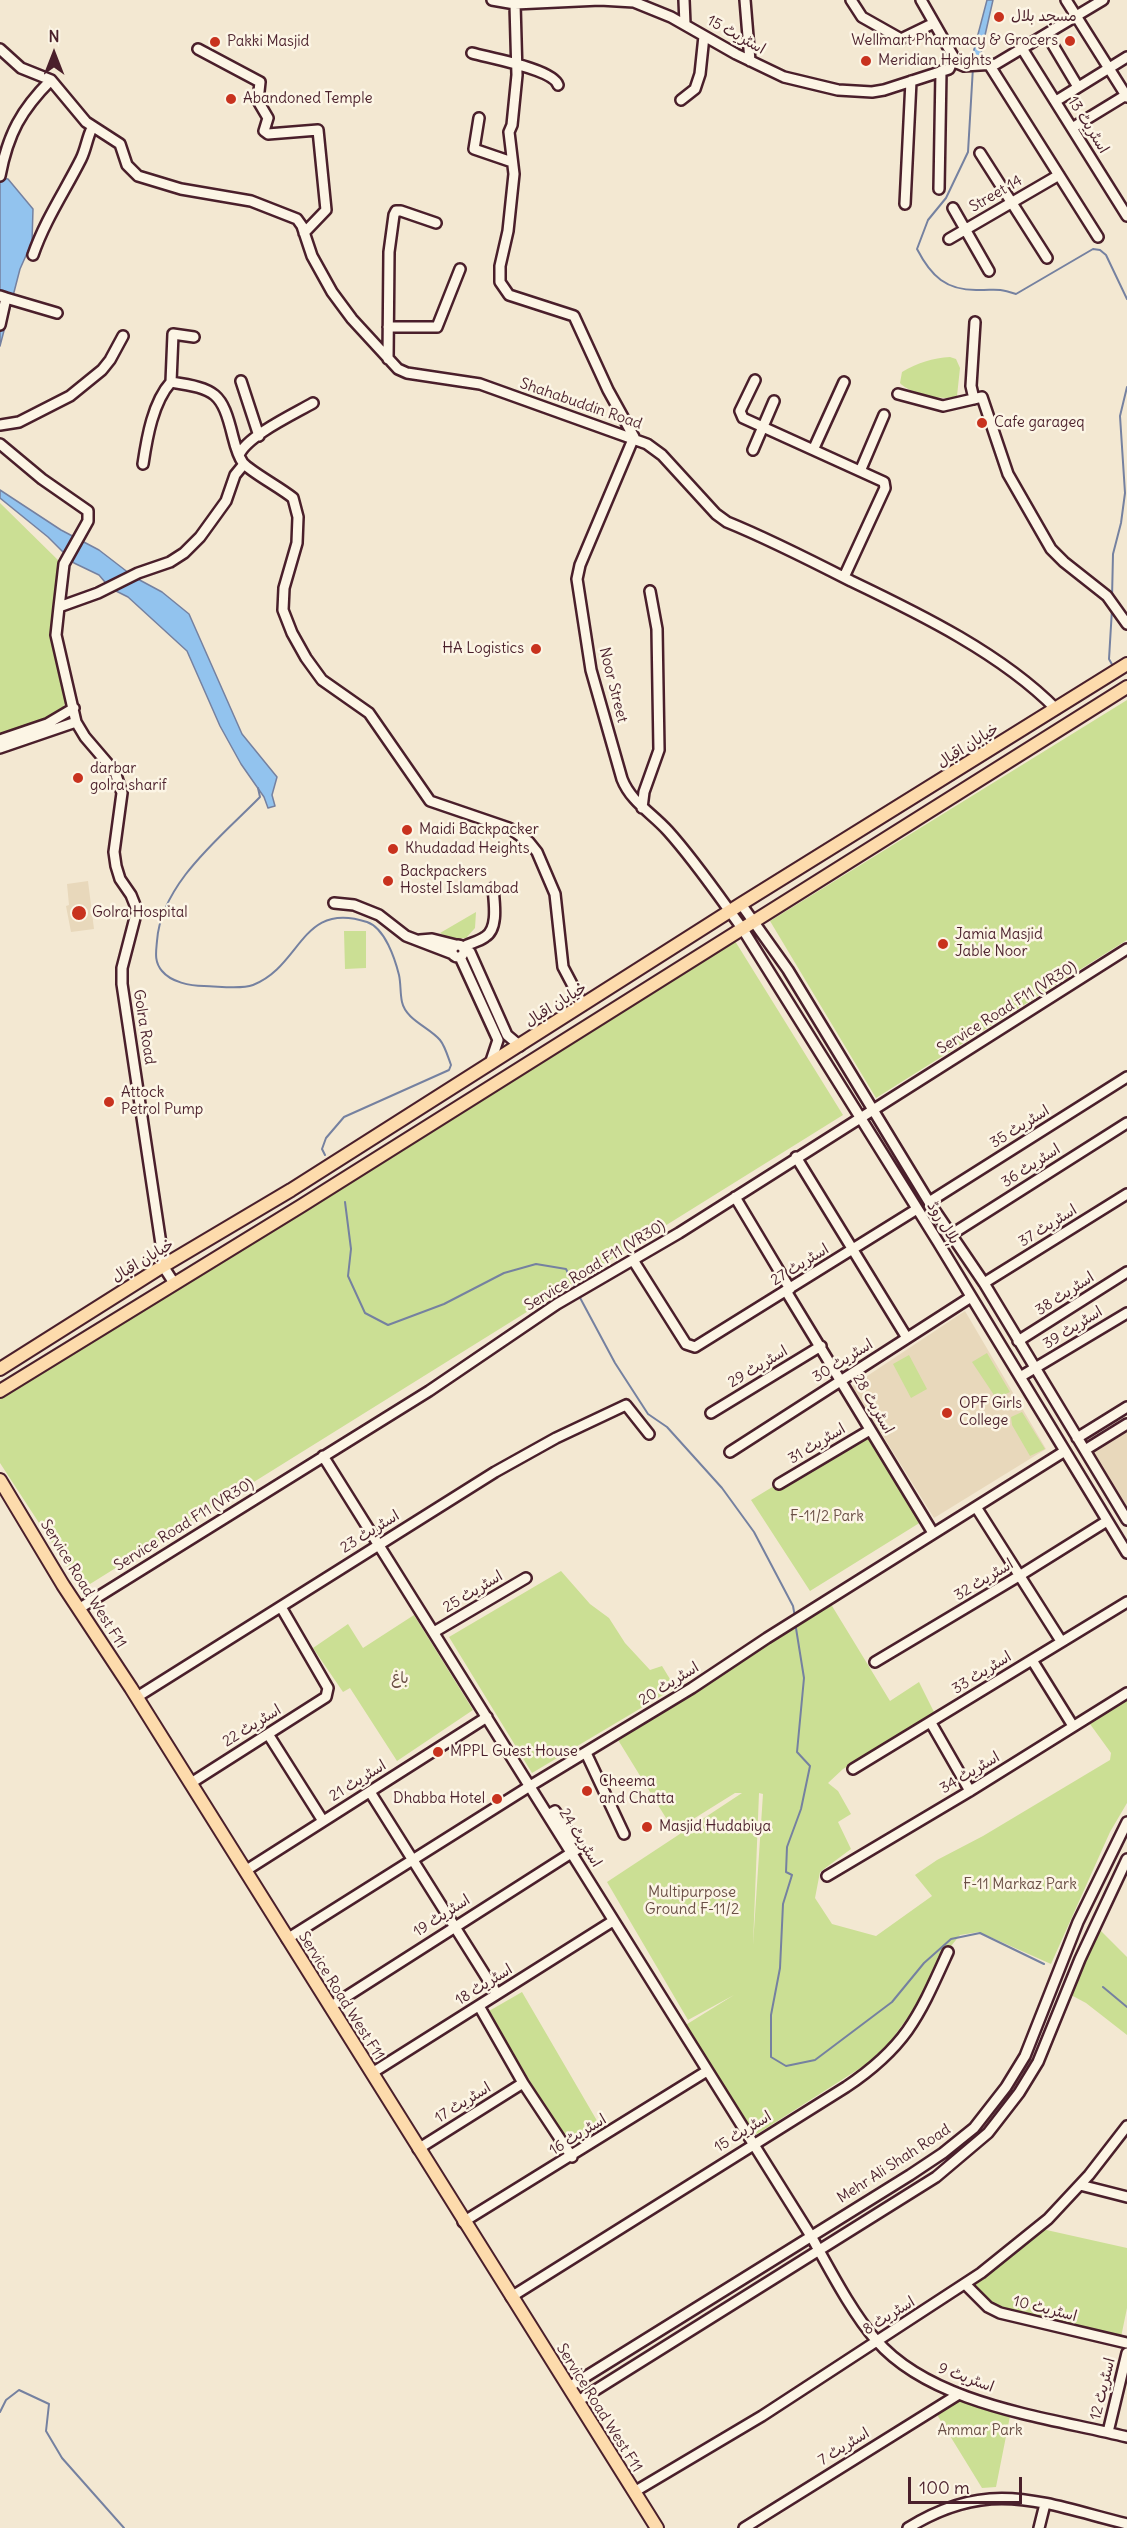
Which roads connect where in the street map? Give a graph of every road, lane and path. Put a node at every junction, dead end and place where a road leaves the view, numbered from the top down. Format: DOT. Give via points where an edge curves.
graph roads {
  1 [pos="493,0"];
  2 [pos="684,0"];
  3 [pos="746,0"];
  4 [pos="851,0"];
  5 [pos="921,0"];
  6 [pos="1066,0"];
  7 [pos="1103,0"];
  8 [pos="541,2"];
  9 [pos="515,4"];
  10 [pos="1077,17"];
  11 [pos="934,22"];
  12 [pos="685,24"];
  13 [pos="1047,35"];
  14 [pos="704,36"];
  15 [pos="0,49"];
  16 [pos="198,49"];
  17 [pos="1023,50"];
  18 [pos="472,54"];
  19 [pos="954,57"];
  20 [pos="1127,57"];
  21 [pos="750,61"];
  22 [pos="517,64"];
  23 [pos="990,66"];
  24 [pos="1109,68"];
  25 [pos="941,71"];
  26 [pos="51,80"];
  27 [pos="911,81"];
  28 [pos="558,85"];
  29 [pos="1078,87"];
  30 [pos="1126,96"];
  31 [pos="681,100"];
  32 [pos="1056,101"];
  33 [pos="479,118"];
  34 [pos="92,128"];
  35 [pos="1072,128"];
  36 [pos="980,153"];
  37 [pos="512,162"];
  38 [pos="1059,175"];
  39 [pos="0,176"];
  40 [pos="939,189"];
  41 [pos="1011,202"];
  42 [pos="905,204"];
  43 [pos="953,208"];
  44 [pos="1127,216"];
  45 [pos="436,222"];
  46 [pos="965,229"];
  47 [pos="304,233"];
  48 [pos="1098,237"];
  49 [pos="949,239"];
  50 [pos="33,255"];
  51 [pos="1047,258"];
  52 [pos="460,269"];
  53 [pos="989,271"];
  54 [pos="4,297"];
  55 [pos="57,313"];
  56 [pos="975,322"];
  57 [pos="0,325"];
  58 [pos="388,327"];
  59 [pos="123,336"];
  60 [pos="194,337"];
  61 [pos="388,359"];
  62 [pos="754,380"];
  63 [pos="241,381"];
  64 [pos="171,382"];
  65 [pos="844,382"];
  66 [pos="898,394"];
  67 [pos="974,399"];
  68 [pos="774,401"];
  69 [pos="313,403"];
  70 [pos="884,415"];
  71 [pos="0,425"];
  72 [pos="763,428"];
  73 [pos="259,436"];
  74 [pos="634,437"];
  75 [pos="0,444"];
  76 [pos="814,448"];
  77 [pos="753,450"];
  78 [pos="239,455"];
  79 [pos="143,464"];
  80 [pos="244,464"];
  81 [pos="861,469"];
  82 [pos="844,577"];
  83 [pos="650,591"];
  84 [pos="59,607"];
  85 [pos="1127,624"];
  86 [pos="1127,664"];
  87 [pos="1127,687"];
  88 [pos="74,708"];
  89 [pos="1056,709"];
  90 [pos="76,722"];
  91 [pos="1068,724"];
  92 [pos="0,740"];
  93 [pos="0,748"];
  94 [pos="642,808"];
  95 [pos="819,857"];
  96 [pos="830,873"];
  97 [pos="493,888"];
  98 [pos="334,903"];
  99 [pos="741,904"];
  100 [pos="730,912"];
  101 [pos="754,920"];
  102 [pos="742,928"];
  103 [pos="1127,949"];
  104 [pos="459,951"];
  105 [pos="584,1005"];
  106 [pos="593,1021"];
  107 [pos="520,1046"];
  108 [pos="490,1064"];
  109 [pos="1127,1077"];
  110 [pos="459,1084"];
  111 [pos="469,1099"];
  112 [pos="874,1110"];
  113 [pos="860,1118"];
  114 [pos="1127,1123"];
  115 [pos="796,1157"];
  116 [pos="1127,1194"];
  117 [pos="735,1197"];
  118 [pos="930,1202"];
  119 [pos="917,1209"];
  120 [pos="952,1234"];
  121 [pos="853,1250"];
  122 [pos="633,1260"];
  123 [pos="163,1266"];
  124 [pos="1127,1272"];
  125 [pos="174,1283"];
  126 [pos="984,1283"];
  127 [pos="788,1290"];
  128 [pos="971,1297"];
  129 [pos="1127,1313"];
  130 [pos="907,1338"];
  131 [pos="1018,1341"];
  132 [pos="821,1346"];
  133 [pos="0,1369"];
  134 [pos="1036,1369"];
  135 [pos="1020,1377"];
  136 [pos="841,1380"];
  137 [pos="0,1391"];
  138 [pos="1127,1407"];
  139 [pos="711,1413"];
  140 [pos="1127,1425"];
  141 [pos="870,1430"];
  142 [pos="649,1434"];
  143 [pos="1077,1438"];
  144 [pos="1085,1450"];
  145 [pos="1065,1451"];
  146 [pos="730,1452"];
  147 [pos="324,1456"];
  148 [pos="0,1480"];
  149 [pos="779,1484"];
  150 [pos="976,1508"];
  151 [pos="1127,1520"];
  152 [pos="1107,1521"];
  153 [pos="933,1533"];
  154 [pos="379,1545"];
  155 [pos="1127,1553"];
  156 [pos="1019,1576"];
  157 [pos="526,1578"];
  158 [pos="1127,1602"];
  159 [pos="281,1607"];
  160 [pos="80,1608"];
  161 [pos="434,1632"];
  162 [pos="1062,1641"];
  163 [pos="1032,1660"];
  164 [pos="875,1662"];
  165 [pos="1127,1693"];
  166 [pos="137,1697"];
  167 [pos="487,1717"];
  168 [pos="931,1723"];
  169 [pos="1073,1726"];
  170 [pos="268,1734"];
  171 [pos="586,1753"];
  172 [pos="853,1768"];
  173 [pos="191,1783"];
  174 [pos="530,1786"];
  175 [pos="970,1791"];
  176 [pos="370,1792"];
  177 [pos="322,1821"];
  178 [pos="1127,1822"];
  179 [pos="624,1834"];
  180 [pos="571,1852"];
  181 [pos="412,1859"];
  182 [pos="1127,1859"];
  183 [pos="245,1871"];
  184 [pos="827,1876"];
  185 [pos="613,1921"];
  186 [pos="454,1925"];
  187 [pos="287,1939"];
  188 [pos="948,1952"];
  189 [pos="497,1994"];
  190 [pos="479,2006"];
  191 [pos="330,2007"];
  192 [pos="707,2071"];
  193 [pos="372,2073"];
  194 [pos="523,2082"];
  195 [pos="1127,2126"];
  196 [pos="753,2144"];
  197 [pos="418,2149"];
  198 [pos="572,2157"];
  199 [pos="1080,2185"];
  200 [pos="1127,2197"];
  201 [pos="463,2222"];
  202 [pos="811,2236"];
  203 [pos="819,2251"];
  204 [pos="965,2284"];
  205 [pos="511,2296"];
  206 [pos="876,2341"];
  207 [pos="1127,2343"];
  208 [pos="1127,2354"];
  209 [pos="569,2387"];
  210 [pos="959,2394"];
  211 [pos="578,2401"];
  212 [pos="1108,2432"];
  213 [pos="1127,2437"];
  214 [pos="634,2492"];
  215 [pos="1045,2504"];
  216 [pos="1127,2524"];
  217 [pos="657,2528"];
  218 [pos="744,2528"];
  219 [pos="908,2528"];
  220 [pos="1039,2528"];
  1 -- 9 [label="street, اسٹریٹ 15"];
  2 -- 12 [label="street"];
  3 -- 21 [label="street"];
  4 -- 11 [label="street" via="862,17 901,39"];
  5 -- 11 [label="street"];
  6 -- 10 [label="street"];
  7 -- 10 [label="street"];
  8 -- 9 [label="street, اسٹریٹ 15"];
  8 -- 12 [label="street, اسٹریٹ 15" via="634,2"];
  9 -- 22 [label="street"];
  10 -- 13 [label="street"];
  10 -- 24 [label="street"];
  11 -- 19 [label="street"];
  12 -- 14 [label="street, اسٹریٹ 15"];
  13 -- 17 [label="street"];
  13 -- 29 [label="street"];
  14 -- 21 [label="street, اسٹریٹ 15"];
  14 -- 31 [label="street" via="700,74 694,89"];
  15 -- 26 [label="street" via="21,68"];
  16 -- 47 [label="street" via="260,82 258,101 268,118 264,130 268,134 318,130 326,210"];
  17 -- 23 [label="street"];
  17 -- 32 [label="street, اسٹریٹ 13"];
  18 -- 22 [label="street"];
  19 -- 23 [label="street" via="960,65"];
  19 -- 25 [label="street, اسٹریٹ 15" via="951,66"];
  20 -- 24 [label="street"];
  21 -- 27 [label="street, اسٹریٹ 15" via="784,77 838,90 872,92"];
  22 -- 28 [label="street" via="552,77"];
  22 -- 37 [label="street" via="509,132"];
  23 -- 38 [label="street"];
  24 -- 29 [label="street"];
  24 -- 30 [label="street"];
  25 -- 27 [label="street, اسٹریٹ 15"];
  25 -- 40 [label="street"];
  26 -- 34 [label="street"];
  26 -- 39 [label="street" via="18,120 6,147"];
  27 -- 42 [label="street"];
  29 -- 32 [label="street"];
  30 -- 35 [label="street"];
  32 -- 35 [label="street, اسٹریٹ 13"];
  33 -- 37 [label="street" via="474,149"];
  34 -- 47 [label="street" via="120,144 127,165 138,176 271,207 297,219"];
  34 -- 50 [label="street" via="82,157 43,228"];
  35 -- 44 [label="street, اسٹریٹ 13"];
  36 -- 41 [label="street"];
  37 -- 74 [label="street" via="514,174 500,282 509,295 574,316"];
  38 -- 41 [label="street, Street 14"];
  38 -- 48 [label="street"];
  41 -- 46 [label="street, Street 14"];
  41 -- 51 [label="street"];
  43 -- 46 [label="street"];
  45 -- 58 [label="street" via="401,211 394,215"];
  46 -- 49 [label="street, Street 14"];
  46 -- 53 [label="street"];
  47 -- 61 [label="street, Shahabuddin Road" via="333,292 352,320"];
  52 -- 58 [label="street" via="437,327"];
  54 -- 55 [label="street"];
  54 -- 57 [label="street"];
  56 -- 67 [label="street" via="971,386"];
  58 -- 61 [label="street"];
  59 -- 71 [label="street" via="102,370 70,396 19,422"];
  60 -- 64 [label="street" via="173,334"];
  61 -- 74 [label="street, Shahabuddin Road" via="407,373 480,384"];
  62 -- 72 [label="street" via="740,415"];
  63 -- 73 [label="street"];
  64 -- 78 [label="street" via="198,387 221,400"];
  64 -- 79 [label="street" via="157,406"];
  65 -- 76 [label="street"];
  66 -- 67 [label="street" via="943,406"];
  67 -- 85 [label="street" via="982,397 1002,460 1051,549 1107,596"];
  68 -- 72 [label="street"];
  69 -- 73 [label="street"];
  70 -- 81 [label="street"];
  72 -- 76 [label="street"];
  72 -- 77 [label="street"];
  73 -- 78 [label="street"];
  74 -- 82 [label="street, Shahabuddin Road" via="662,454 727,522"];
  74 -- 94 [label="street, Noor Street" via="577,579 591,670 622,779"];
  75 -- 84 [label="street, Golra Road" via="88,511 88,521 64,564"];
  76 -- 81 [label="street"];
  78 -- 80 [label="street"];
  80 -- 84 [label="street" via="233,480 228,498 194,543 170,562"];
  80 -- 105 [label="street" via="293,498 297,506 297,543 284,588 283,610 306,658 322,680 369,713 430,801 509,828 529,842 555,894 563,967"];
  81 -- 82 [label="street" via="885,482 885,488"];
  82 -- 89 [label="street, Shahabuddin Road" via="965,641 1033,687"];
  83 -- 94 [label="street" via="657,629 659,750"];
  84 -- 88 [label="street, Golra Road" via="56,635"];
  86 -- 89 [label="main road, خیابان اقبال"];
  87 -- 91 [label="main road"];
  88 -- 90 [label="street, Golra Road"];
  88 -- 92 [label="street" via="47,724"];
  89 -- 91 [label="main road"];
  89 -- 95 [label="main road, خیابان اقبال"];
  90 -- 93 [label="street"];
  90 -- 123 [label="street, Golra Road" via="115,772 122,793 114,852 120,879 137,910 122,968 122,984"];
  91 -- 96 [label="main road"];
  94 -- 100 [label="street, Noor Street" via="666,829"];
  95 -- 96 [label="main road"];
  95 -- 99 [label="main road, خیابان اقبال"];
  96 -- 101 [label="main road"];
  97 -- 104 [label="street" via="491,932"];
  98 -- 104 [label="street" via="354,905 379,915 404,934 420,940 432,939"];
  99 -- 100 [label="main road, خیابان اقبال"];
  99 -- 101 [label="street, ہلال روڈ"];
  100 -- 102 [label="street, ہلال روڈ"];
  100 -- 105 [label="main road, خیابان اقبال"];
  101 -- 102 [label="main road"];
  101 -- 112 [label="street, ہلال روڈ"];
  102 -- 106 [label="main road"];
  102 -- 113 [label="street, ہلال روڈ"];
  103 -- 112 [label="street, Service Road F11 (VR30)"];
  104 -- 107 [label="street" via="470,952 507,1035"];
  104 -- 108 [label="street" via="498,1040"];
  105 -- 106 [label="main road"];
  105 -- 107 [label="main road, خیابان اقبال"];
  106 -- 111 [label="main road"];
  107 -- 108 [label="main road, خیابان اقبال"];
  108 -- 110 [label="main road, خیابان اقبال"];
  109 -- 118 [label="street, اسٹریٹ 35"];
  110 -- 111 [label="main road"];
  110 -- 123 [label="main road, خیابان اقبال"];
  111 -- 125 [label="main road"];
  112 -- 113 [label="street, Service Road F11 (VR30)"];
  112 -- 118 [label="street, ہلال روڈ"];
  113 -- 115 [label="street, Service Road F11 (VR30)"];
  113 -- 119 [label="street, ہلال روڈ"];
  114 -- 120 [label="street, اسٹریٹ 36"];
  115 -- 117 [label="street, Service Road F11 (VR30)"];
  115 -- 121 [label="street"];
  116 -- 126 [label="street, اسٹریٹ 37"];
  117 -- 122 [label="street, Service Road F11 (VR30)"];
  117 -- 127 [label="street, اسٹریٹ 28"];
  118 -- 120 [label="street, ہلال روڈ"];
  119 -- 121 [label="street, اسٹریٹ 27"];
  119 -- 128 [label="street, ہلال روڈ"];
  120 -- 126 [label="street, ہلال روڈ"];
  121 -- 127 [label="street, اسٹریٹ 27"];
  121 -- 130 [label="street"];
  122 -- 127 [label="street, اسٹریٹ 27" via="690,1346 698,1345"];
  122 -- 147 [label="street, Service Road F11 (VR30)" via="557,1304"];
  123 -- 125 [label="street, Golra Road"];
  123 -- 133 [label="main road, خیابان اقبال"];
  124 -- 131 [label="street, اسٹریٹ 38"];
  125 -- 137 [label="main road"];
  126 -- 131 [label="street, ہلال روڈ"];
  127 -- 132 [label="street, اسٹریٹ 28"];
  128 -- 130 [label="street, اسٹریٹ 30"];
  128 -- 135 [label="street, ہلال روڈ"];
  129 -- 134 [label="street, اسٹریٹ 39"];
  130 -- 136 [label="street, اسٹریٹ 30"];
  131 -- 134 [label="street, ہلال روڈ"];
  132 -- 136 [label="street, اسٹریٹ 28"];
  132 -- 139 [label="street, اسٹریٹ 29"];
  134 -- 135 [label="street, اسٹریٹ 39"];
  134 -- 143 [label="street, ہلال روڈ"];
  135 -- 145 [label="street, ہلال روڈ"];
  136 -- 141 [label="street, اسٹریٹ 28"];
  136 -- 146 [label="street, اسٹریٹ 30"];
  138 -- 143 [label="street"];
  140 -- 144 [label="street"];
  141 -- 149 [label="street, اسٹریٹ 31"];
  141 -- 153 [label="street, اسٹریٹ 28"];
  142 -- 154 [label="street, اسٹریٹ 23" via="626,1406 495,1472"];
  143 -- 144 [label="street, ہلال روڈ"];
  144 -- 151 [label="street, ہلال روڈ"];
  145 -- 150 [label="street, اسٹریٹ 20"];
  145 -- 152 [label="street, ہلال روڈ"];
  147 -- 154 [label="street, اسٹریٹ 24"];
  147 -- 160 [label="street, Service Road F11 (VR30)"];
  148 -- 160 [label="main road, Service Road West F11"];
  150 -- 153 [label="street, اسٹریٹ 20"];
  150 -- 156 [label="street"];
  152 -- 155 [label="street, ہلال روڈ"];
  152 -- 156 [label="street, اسٹریٹ 32"];
  153 -- 171 [label="street, اسٹریٹ 20"];
  154 -- 159 [label="street, اسٹریٹ 23"];
  154 -- 161 [label="street, اسٹریٹ 24"];
  156 -- 162 [label="street"];
  156 -- 164 [label="street, اسٹریٹ 32"];
  157 -- 161 [label="street, اسٹریٹ 25"];
  158 -- 162 [label="street, اسٹریٹ 33"];
  159 -- 166 [label="street, اسٹریٹ 23"];
  159 -- 170 [label="street, اسٹریٹ 22" via="329,1693"];
  160 -- 166 [label="main road, Service Road West F11"];
  161 -- 167 [label="street, اسٹریٹ 24"];
  162 -- 163 [label="street, اسٹریٹ 33"];
  163 -- 168 [label="street, اسٹریٹ 33"];
  163 -- 169 [label="street"];
  165 -- 169 [label="street, اسٹریٹ 34"];
  166 -- 173 [label="main road, Service Road West F11"];
  167 -- 174 [label="street, اسٹریٹ 24"];
  167 -- 176 [label="street, اسٹریٹ 21"];
  168 -- 172 [label="street, اسٹریٹ 33"];
  168 -- 175 [label="street"];
  169 -- 175 [label="street, اسٹریٹ 34"];
  170 -- 173 [label="street, اسٹریٹ 22"];
  170 -- 177 [label="street"];
  171 -- 174 [label="street, اسٹریٹ 20"];
  171 -- 179 [label="street"];
  173 -- 183 [label="main road, Service Road West F11"];
  174 -- 180 [label="street, اسٹریٹ 24"];
  174 -- 181 [label="street, اسٹریٹ 20"];
  175 -- 184 [label="street, اسٹریٹ 34"];
  176 -- 177 [label="street, اسٹریٹ 21"];
  176 -- 181 [label="street"];
  177 -- 183 [label="street, اسٹریٹ 21"];
  178 -- 202 [label="street, Mehr Ali Shah Road" via="1078,1922 1025,2056 1006,2087 974,2128 943,2153"];
  180 -- 185 [label="street, اسٹریٹ 24"];
  180 -- 186 [label="street, اسٹریٹ 19"];
  181 -- 186 [label="street"];
  181 -- 187 [label="street, اسٹریٹ 20"];
  182 -- 203 [label="street, Mehr Ali Shah Road" via="1038,2062 995,2125 954,2164"];
  183 -- 187 [label="main road, Service Road West F11"];
  185 -- 189 [label="street, اسٹریٹ 18"];
  185 -- 192 [label="street, اسٹریٹ 24"];
  186 -- 189 [label="street"];
  186 -- 191 [label="street, اسٹریٹ 19"];
  187 -- 191 [label="main road, Service Road West F11"];
  188 -- 196 [label="street, اسٹریٹ 15" via="918,2018 894,2049 862,2076"];
  189 -- 190 [label="street, اسٹریٹ 18"];
  190 -- 193 [label="street, اسٹریٹ 18"];
  190 -- 194 [label="street"];
  191 -- 193 [label="main road, Service Road West F11"];
  192 -- 196 [label="street, اسٹریٹ 24"];
  192 -- 198 [label="street, اسٹریٹ 16"];
  193 -- 197 [label="main road, Service Road West F11"];
  194 -- 197 [label="street, اسٹریٹ 17"];
  194 -- 198 [label="street"];
  195 -- 199 [label="street, اسٹریٹ 8"];
  196 -- 202 [label="street, اسٹریٹ 24"];
  196 -- 205 [label="street, اسٹریٹ 15"];
  197 -- 201 [label="main road, Service Road West F11"];
  198 -- 201 [label="street, اسٹریٹ 16"];
  199 -- 200 [label="street"];
  199 -- 204 [label="street, اسٹریٹ 8" via="1024,2241"];
  201 -- 205 [label="main road, Service Road West F11"];
  202 -- 203 [label="street, اسٹریٹ 24"];
  202 -- 209 [label="street, Mehr Ali Shah Road"];
  203 -- 206 [label="street, اسٹریٹ 9"];
  203 -- 211 [label="street, Mehr Ali Shah Road"];
  204 -- 206 [label="street, اسٹریٹ 8"];
  204 -- 207 [label="street, اسٹریٹ 10" via="988,2307 1000,2313"];
  205 -- 209 [label="main road, Service Road West F11"];
  206 -- 210 [label="street, اسٹریٹ 9" via="907,2370"];
  206 -- 214 [label="street, اسٹریٹ 8"];
  208 -- 212 [label="street, اسٹریٹ 12"];
  209 -- 211 [label="main road, Service Road West F11"];
  210 -- 212 [label="street, اسٹریٹ 9"];
  210 -- 218 [label="street, اسٹریٹ 7"];
  211 -- 214 [label="main road, Service Road West F11"];
  212 -- 213 [label="street, اسٹریٹ 9"];
  214 -- 217 [label="main road, Service Road West F11"];
  215 -- 216 [label="street"];
  215 -- 219 [label="street" via="1018,2498 977,2500 956,2504"];
  215 -- 220 [label="street"];
}
